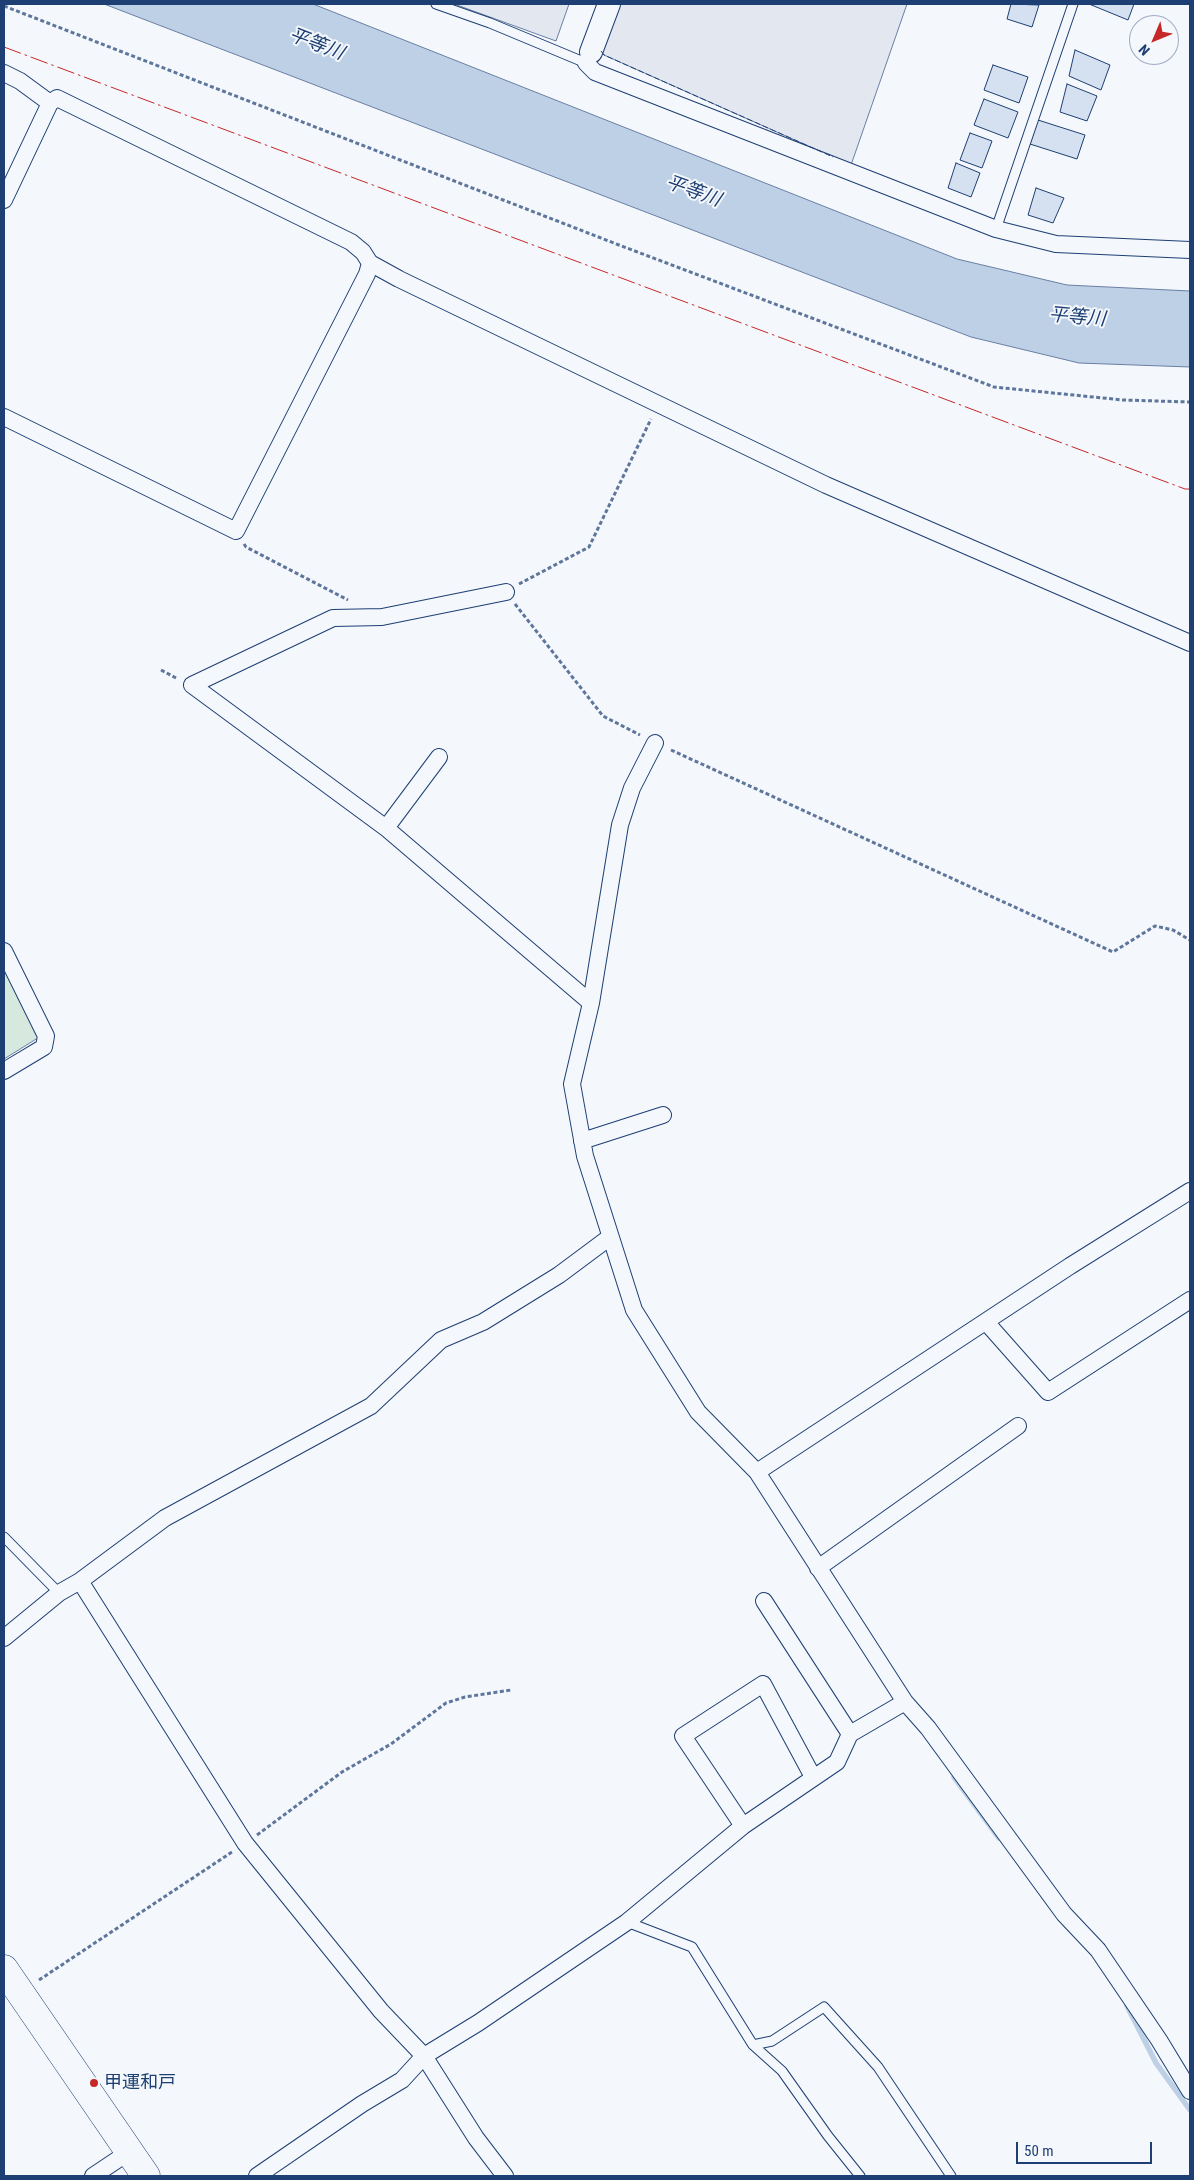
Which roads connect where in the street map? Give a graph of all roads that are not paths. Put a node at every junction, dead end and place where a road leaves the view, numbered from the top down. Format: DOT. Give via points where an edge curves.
graph roads {
  1 [pos="436,4"];
  2 [pos="609,4"];
  3 [pos="1073,4"];
  4 [pos="589,57"];
  5 [pos="4,73"];
  6 [pos="50,103"];
  7 [pos="4,200"];
  8 [pos="996,229"];
  9 [pos="1190,250"];
  10 [pos="370,263"];
  11 [pos="4,417"];
  12 [pos="506,592"];
  13 [pos="1190,643"];
  14 [pos="655,743"];
  15 [pos="439,757"];
  16 [pos="386,828"];
  17 [pos="4,951"];
  18 [pos="591,1003"];
  19 [pos="4,1071"];
  20 [pos="663,1115"];
  21 [pos="582,1141"];
  22 [pos="1190,1190"];
  23 [pos="610,1236"];
  24 [pos="1190,1300"];
  25 [pos="986,1322"];
  26 [pos="1018,1426"];
  27 [pos="757,1472"];
  28 [pos="4,1537"];
  29 [pos="818,1568"];
  30 [pos="80,1580"];
  31 [pos="59,1593"];
  32 [pos="764,1601"];
  33 [pos="4,1638"];
  34 [pos="905,1702"];
  35 [pos="850,1734"];
  36 [pos="813,1777"];
  37 [pos="743,1826"];
  38 [pos="627,1922"];
  39 [pos="4,1969"];
  40 [pos="753,2045"];
  41 [pos="424,2056"];
  42 [pos="1190,2091"];
  43 [pos="129,2152"];
  44 [pos="502,2175"];
  45 [pos="93,2176"];
  46 [pos="146,2176"];
  47 [pos="257,2176"];
  48 [pos="860,2176"];
  49 [pos="951,2176"];
  1 -- 4 [label="lane"];
  2 -- 4 [label="street"];
  3 -- 8 [label="lane"];
  4 -- 8 [label="street" via="595,72"];
  5 -- 6 [label="street"];
  6 -- 7 [label="street"];
  6 -- 10 [label="street" via="58,98 351,242"];
  8 -- 9 [label="street" via="1056,244"];
  10 -- 11 [label="street" via="236,531"];
  10 -- 13 [label="street" via="826,484"];
  12 -- 16 [label="street" via="382,617 333,618 192,685"];
  14 -- 18 [label="street" via="632,788 620,825"];
  15 -- 16 [label="street"];
  16 -- 18 [label="street"];
  17 -- 19 [label="street" via="46,1036 44,1047"];
  18 -- 21 [label="street" via="572,1084"];
  20 -- 21 [label="street"];
  21 -- 23 [label="street"];
  22 -- 25 [label="street"];
  23 -- 27 [label="street" via="634,1310 698,1412"];
  23 -- 30 [label="street" via="559,1275 483,1322 441,1340 371,1406 165,1518"];
  24 -- 25 [label="street" via="1048,1392"];
  25 -- 27 [label="street"];
  26 -- 29 [label="street"];
  27 -- 29 [label="street"];
  28 -- 31 [label="lane"];
  29 -- 34 [label="street"];
  30 -- 31 [label="street"];
  30 -- 41 [label="street" via="245,1843 381,2011"];
  31 -- 33 [label="street"];
  32 -- 35 [label="street"];
  34 -- 35 [label="street"];
  34 -- 42 [label="street" via="934,1735 1064,1914 1098,1950"];
  35 -- 36 [label="street" via="837,1762"];
  36 -- 37 [label="street"];
  36 -- 37 [label="street" via="763,1684 683,1736"];
  37 -- 38 [label="street"];
  38 -- 40 [label="lane" via="692,1947"];
  38 -- 41 [label="street"];
  39 -- 43 [label="highway"];
  40 -- 48 [label="lane" via="782,2071"];
  40 -- 49 [label="lane" via="772,2041 824,2007 878,2067"];
  41 -- 44 [label="street"];
  41 -- 47 [label="street" via="402,2080"];
  43 -- 45 [label="street"];
  43 -- 46 [label="highway"];
}
